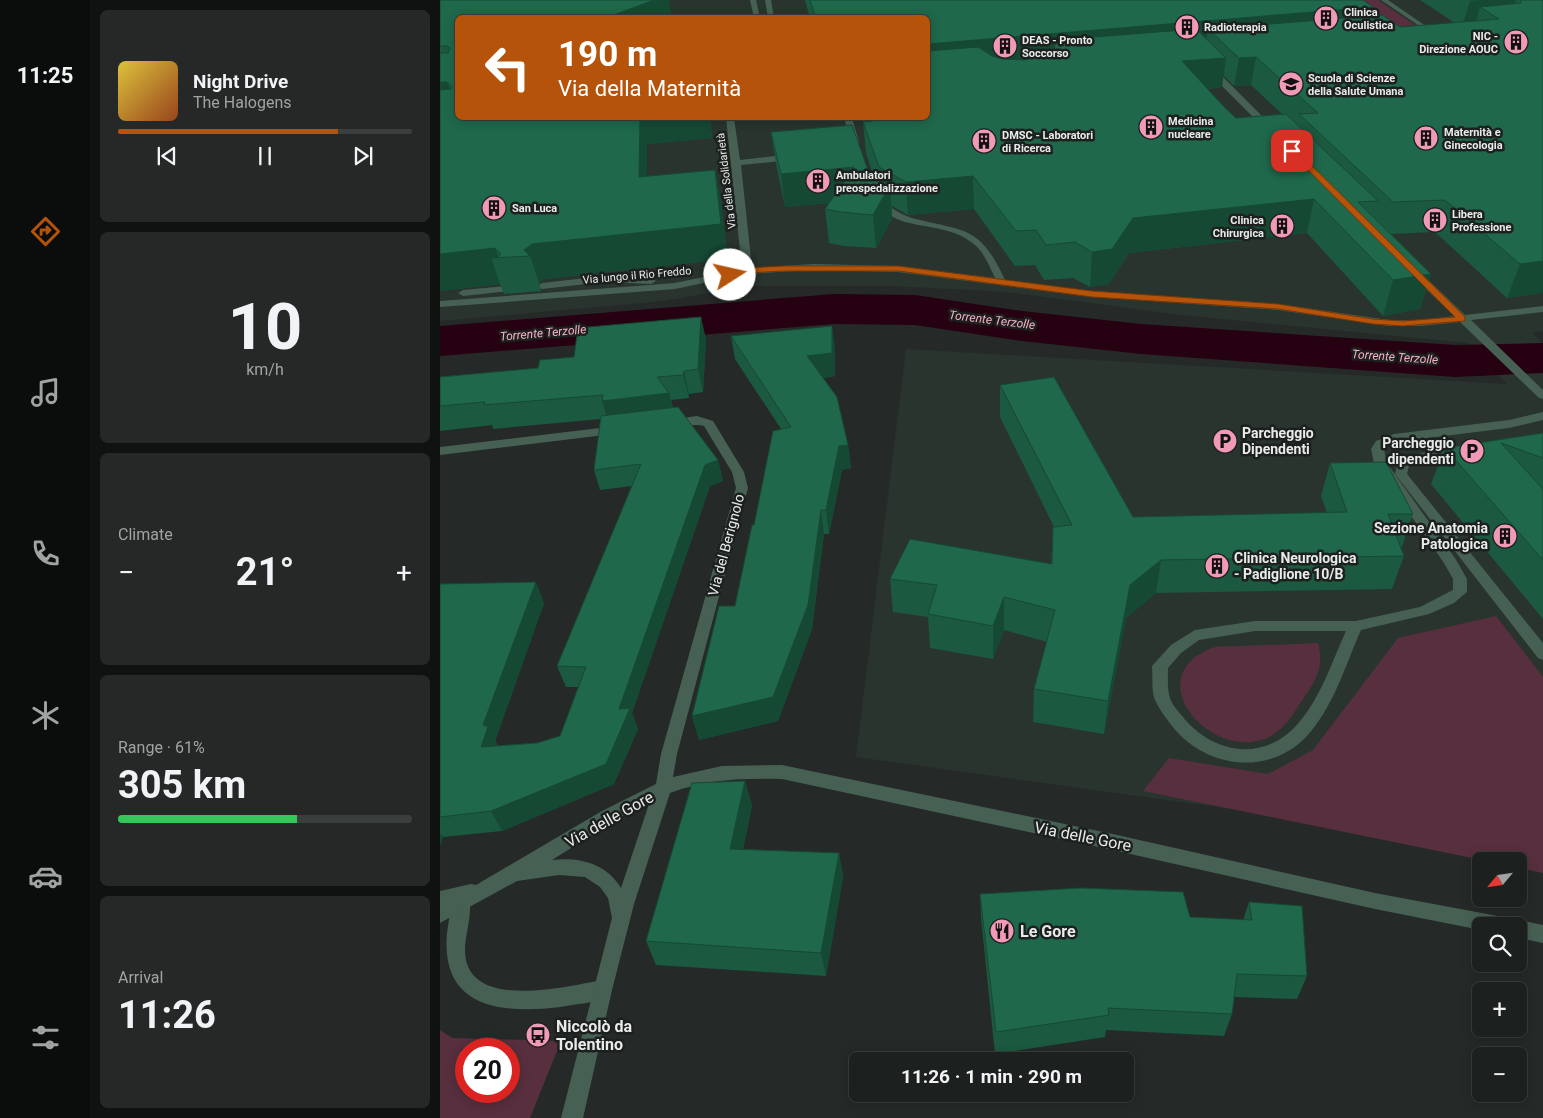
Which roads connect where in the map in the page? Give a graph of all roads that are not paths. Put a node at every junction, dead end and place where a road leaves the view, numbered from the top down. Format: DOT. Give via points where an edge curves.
graph roads {
  1 [pos="753,0"];
  2 [pos="768,0"];
  3 [pos="1384,0"];
  4 [pos="756,15"];
  5 [pos="770,15"];
  6 [pos="1424,34"];
  7 [pos="1201,61"];
  8 [pos="730,120"];
  9 [pos="848,120"];
  10 [pos="1276,134"];
  11 [pos="853,151"];
  12 [pos="802,156"];
  13 [pos="736,162"];
  14 [pos="873,194"];
  15 [pos="1409,267"];
  16 [pos="746,271"];
  17 [pos="1001,281"];
  18 [pos="542,286"];
  19 [pos="675,286"];
  20 [pos="506,288"];
  21 [pos="440,297"];
  22 [pos="440,304"];
  23 [pos="1543,309"];
  24 [pos="1462,319"];
  25 [pos="1477,331"];
  26 [pos="1543,396"];
  27 [pos="1543,416"];
  28 [pos="658,425"];
  29 [pos="628,429"];
  30 [pos="1461,430"];
  31 [pos="1471,449"];
  32 [pos="440,450"];
  33 [pos="1443,453"];
  34 [pos="1356,626"];
  35 [pos="1543,654"];
  36 [pos="663,789"];
  37 [pos="485,889"];
  38 [pos="440,898"];
  39 [pos="462,902"];
  40 [pos="440,914"];
  41 [pos="1472,920"];
  42 [pos="618,928"];
  43 [pos="1527,931"];
  44 [pos="1543,934"];
  45 [pos="602,990"];
  46 [pos="572,1118"];
  1 -- 4 [label="street"];
  2 -- 5 [label="street"];
  3 -- 6 [label="street" via="1433,33"];
  7 -- 10 [label="street"];
  8 -- 13 [label="street, Via della Solidarietà"];
  9 -- 11 [label="street"];
  12 -- 13 [label="street"];
  13 -- 16 [label="street, Via della Solidarietà"];
  14 -- 17 [label="street" via="876,203 898,217 966,234 989,256"];
  15 -- 24 [label="street"];
  16 -- 17 [label="street, Via lungo il Rio Freddo" via="814,267 898,268"];
  16 -- 19 [label="street, Via lungo il Rio Freddo"];
  17 -- 24 [label="street, Via lungo il Rio Freddo" via="1118,296 1278,307 1389,323"];
  18 -- 19 [label="street" via="620,278"];
  19 -- 22 [label="street, Via lungo il Rio Freddo"];
  20 -- 21 [label="street"];
  23 -- 24 [label="street, Via lungo il Rio Freddo"];
  24 -- 25 [label="street"];
  25 -- 26 [label="street"];
  27 -- 30 [label="street"];
  28 -- 36 [label="street, Via del Berignolo" via="697,420 709,424 738,472 742,488 669,754"];
  29 -- 32 [label="street"];
  30 -- 33 [label="street"];
  30 -- 34 [label="street" via="1380,442 1376,455 1450,561 1460,579 1460,592 1434,608"];
  31 -- 33 [label="street"];
  33 -- 35 [label="street" via="1409,459 1401,474"];
  34 -- 34 [label="street" via="1255,626 1195,635 1160,666 1163,700 1181,729 1208,749 1251,757 1273,751 1298,734 1316,712"];
  36 -- 37 [label="street, Via delle Gore" via="616,812"];
  36 -- 41 [label="street, Via delle Gore" via="710,775 782,772"];
  36 -- 42 [label="street, Via delle Gore"];
  37 -- 38 [label="street"];
  37 -- 39 [label="street"];
  37 -- 42 [label="street" via="520,874 541,870 574,868 597,872 607,880 618,900"];
  39 -- 40 [label="street"];
  39 -- 45 [label="street" via="456,954 458,973 471,987 500,1000 544,999"];
  42 -- 45 [label="street"];
  43 -- 44 [label="street"];
  45 -- 46 [label="street"];
}
